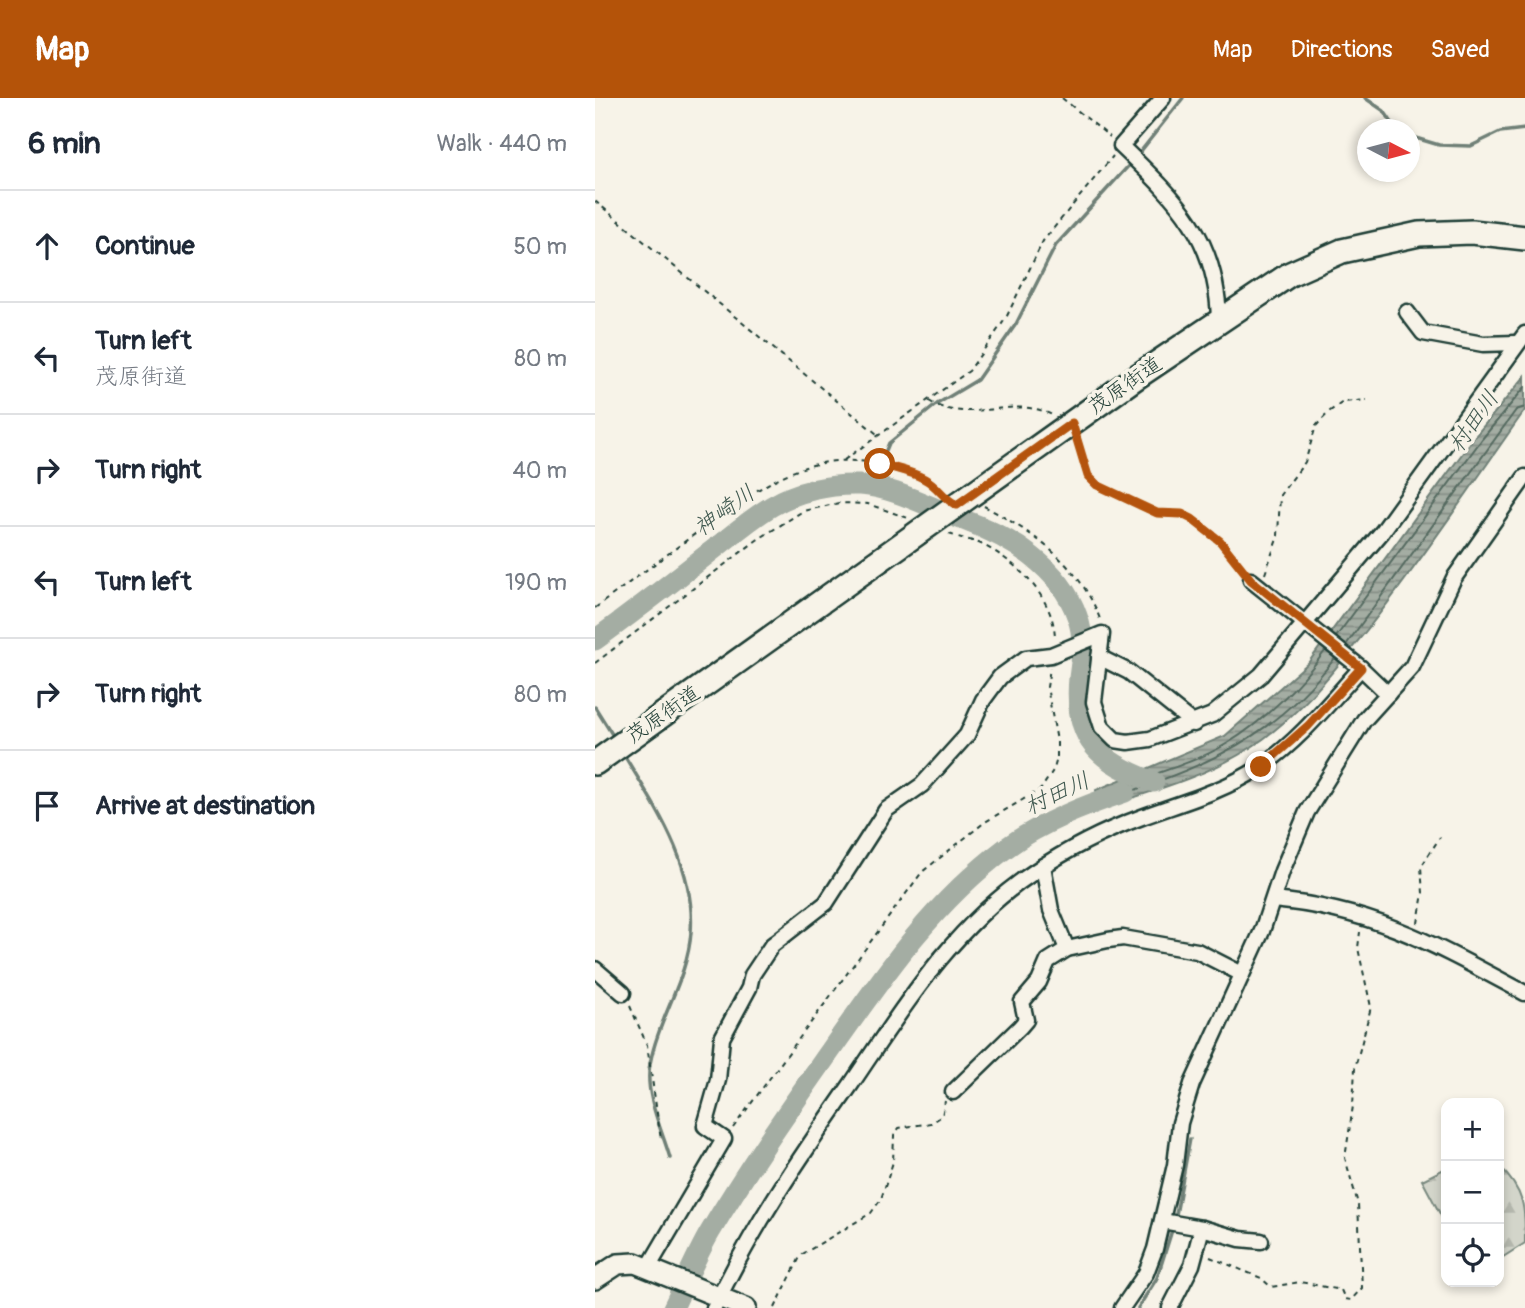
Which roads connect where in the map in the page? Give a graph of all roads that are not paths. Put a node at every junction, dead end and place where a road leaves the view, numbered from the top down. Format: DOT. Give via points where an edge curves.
graph roads {
  1 [pos="1163,98"];
  2 [pos="1525,238"];
  3 [pos="1407,312"];
  4 [pos="1219,320"];
  5 [pos="1520,339"];
  6 [pos="1525,477"];
  7 [pos="1257,585"];
  8 [pos="1305,622"];
  9 [pos="1100,657"];
  10 [pos="1361,668"];
  11 [pos="1388,694"];
  12 [pos="1194,723"];
  13 [pos="595,763"];
  14 [pos="1043,866"];
  15 [pos="1273,900"];
  16 [pos="1067,949"];
  17 [pos="595,969"];
  18 [pos="1242,975"];
  19 [pos="624,993"];
  20 [pos="1525,993"];
  21 [pos="953,1092"];
  22 [pos="1162,1221"];
  23 [pos="1202,1228"];
  24 [pos="1261,1241"];
  25 [pos="648,1268"];
  26 [pos="595,1279"];
  27 [pos="716,1302"];
  28 [pos="745,1308"];
  29 [pos="1122,1308"];
  30 [pos="1170,1308"];
  1 -- 4 [label="street" via="1121,146 1193,222 1218,288"];
  2 -- 4 [label="main road, 茂原街道" via="1445,232 1355,248 1290,274"];
  3 -- 5 [label="street" via="1423,333 1483,344"];
  4 -- 13 [label="main road, 茂原街道"];
  5 -- 8 [label="street" via="1382,532"];
  6 -- 11 [label="street" via="1454,579 1412,667"];
  7 -- 8 [label="street"];
  8 -- 10 [label="street"];
  8 -- 12 [label="street" via="1261,675 1212,716"];
  9 -- 12 [label="street" via="1129,672"];
  9 -- 12 [label="street" via="1094,702 1102,727 1115,740 1139,741"];
  9 -- 25 [label="street" via="1102,634 1051,654 1026,658 1000,677 967,735 922,785 886,810 826,903 768,950 721,1045 718,1080 705,1126 725,1139"];
  10 -- 11 [label="street"];
  10 -- 14 [label="street" via="1308,726 1261,767 1187,803 1102,832"];
  11 -- 15 [label="street" via="1364,720 1307,812"];
  14 -- 16 [label="street" via="1051,910"];
  14 -- 27 [label="street" via="1006,892 940,958 770,1201"];
  15 -- 18 [label="street"];
  15 -- 20 [label="street" via="1361,915 1416,935"];
  16 -- 18 [label="street" via="1123,938 1197,951"];
  16 -- 21 [label="street" via="1048,961 1039,982 1021,1002 1026,1020"];
  17 -- 19 [label="street"];
  18 -- 22 [label="street" via="1179,1123"];
  22 -- 23 [label="street"];
  22 -- 29 [label="street" via="1146,1273"];
  23 -- 24 [label="street"];
  23 -- 30 [label="street"];
  25 -- 26 [label="street" via="618,1264"];
  25 -- 27 [label="street"];
  27 -- 28 [label="street"];
}
